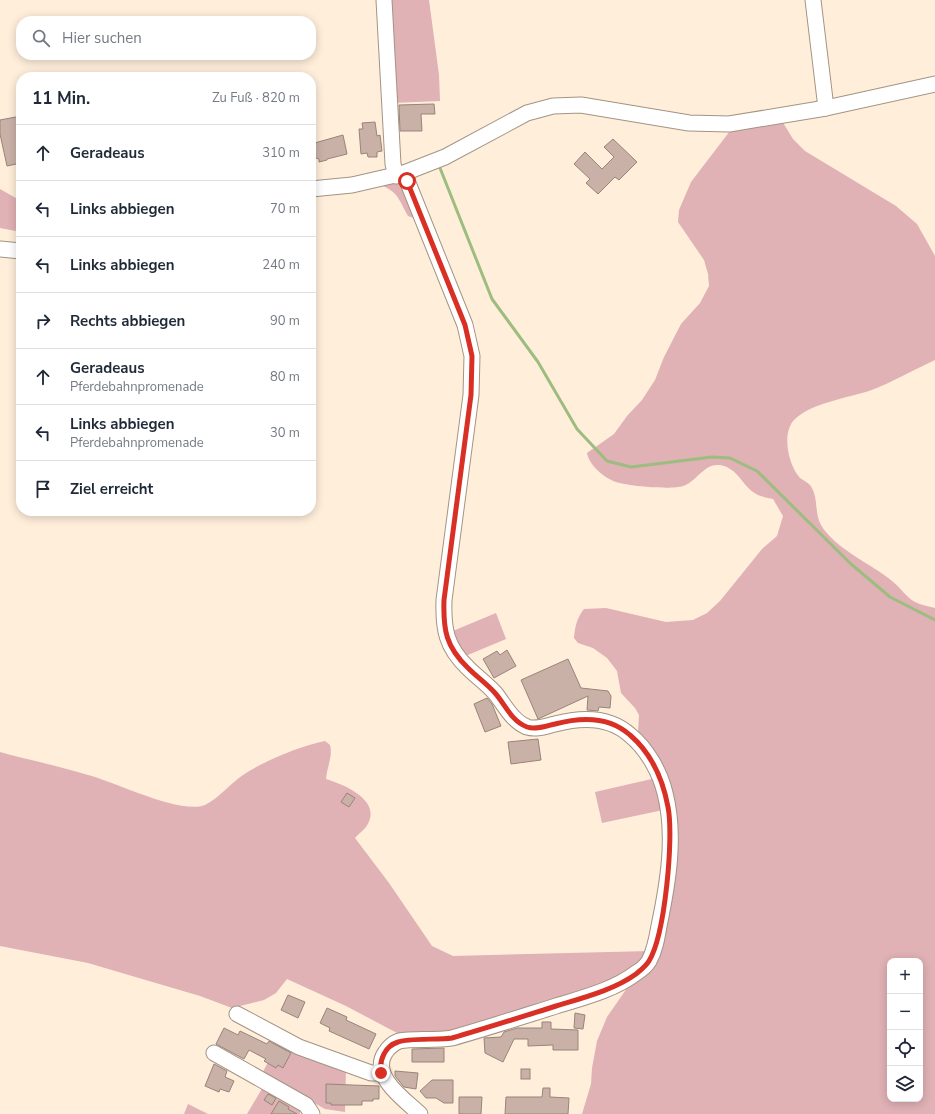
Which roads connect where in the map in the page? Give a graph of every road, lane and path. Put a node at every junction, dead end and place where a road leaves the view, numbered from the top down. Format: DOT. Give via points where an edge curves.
graph roads {
  1 [pos="384,0"];
  2 [pos="813,0"];
  3 [pos="935,84"];
  4 [pos="826,108"];
  5 [pos="400,175"];
  6 [pos="316,189"];
  7 [pos="0,250"];
  8 [pos="16,251"];
  9 [pos="237,1014"];
  10 [pos="214,1053"];
  11 [pos="381,1073"];
  12 [pos="411,1111"];
  13 [pos="312,1114"];
  1 -- 5 [label="street" via="393,164"];
  2 -- 4 [label="street"];
  3 -- 4 [label="street"];
  4 -- 5 [label="street" via="758,120 710,124 664,120 581,105 553,106 527,113 445,157"];
  5 -- 6 [label="street" via="352,185"];
  5 -- 11 [label="street" via="465,325 472,356 471,395 444,600 444,630 448,642 454,653 494,691 519,723 527,727 536,728 575,720 603,720 622,728 636,740 659,776 665,791 671,826 667,884 653,951 643,968 626,981 522,1017 452,1038 398,1042 390,1046 382,1058"];
  7 -- 8 [label="street"];
  9 -- 11 [label="street" via="299,1047 370,1073"];
  10 -- 13 [label="street" via="306,1105"];
  11 -- 12 [label="street"];
}
